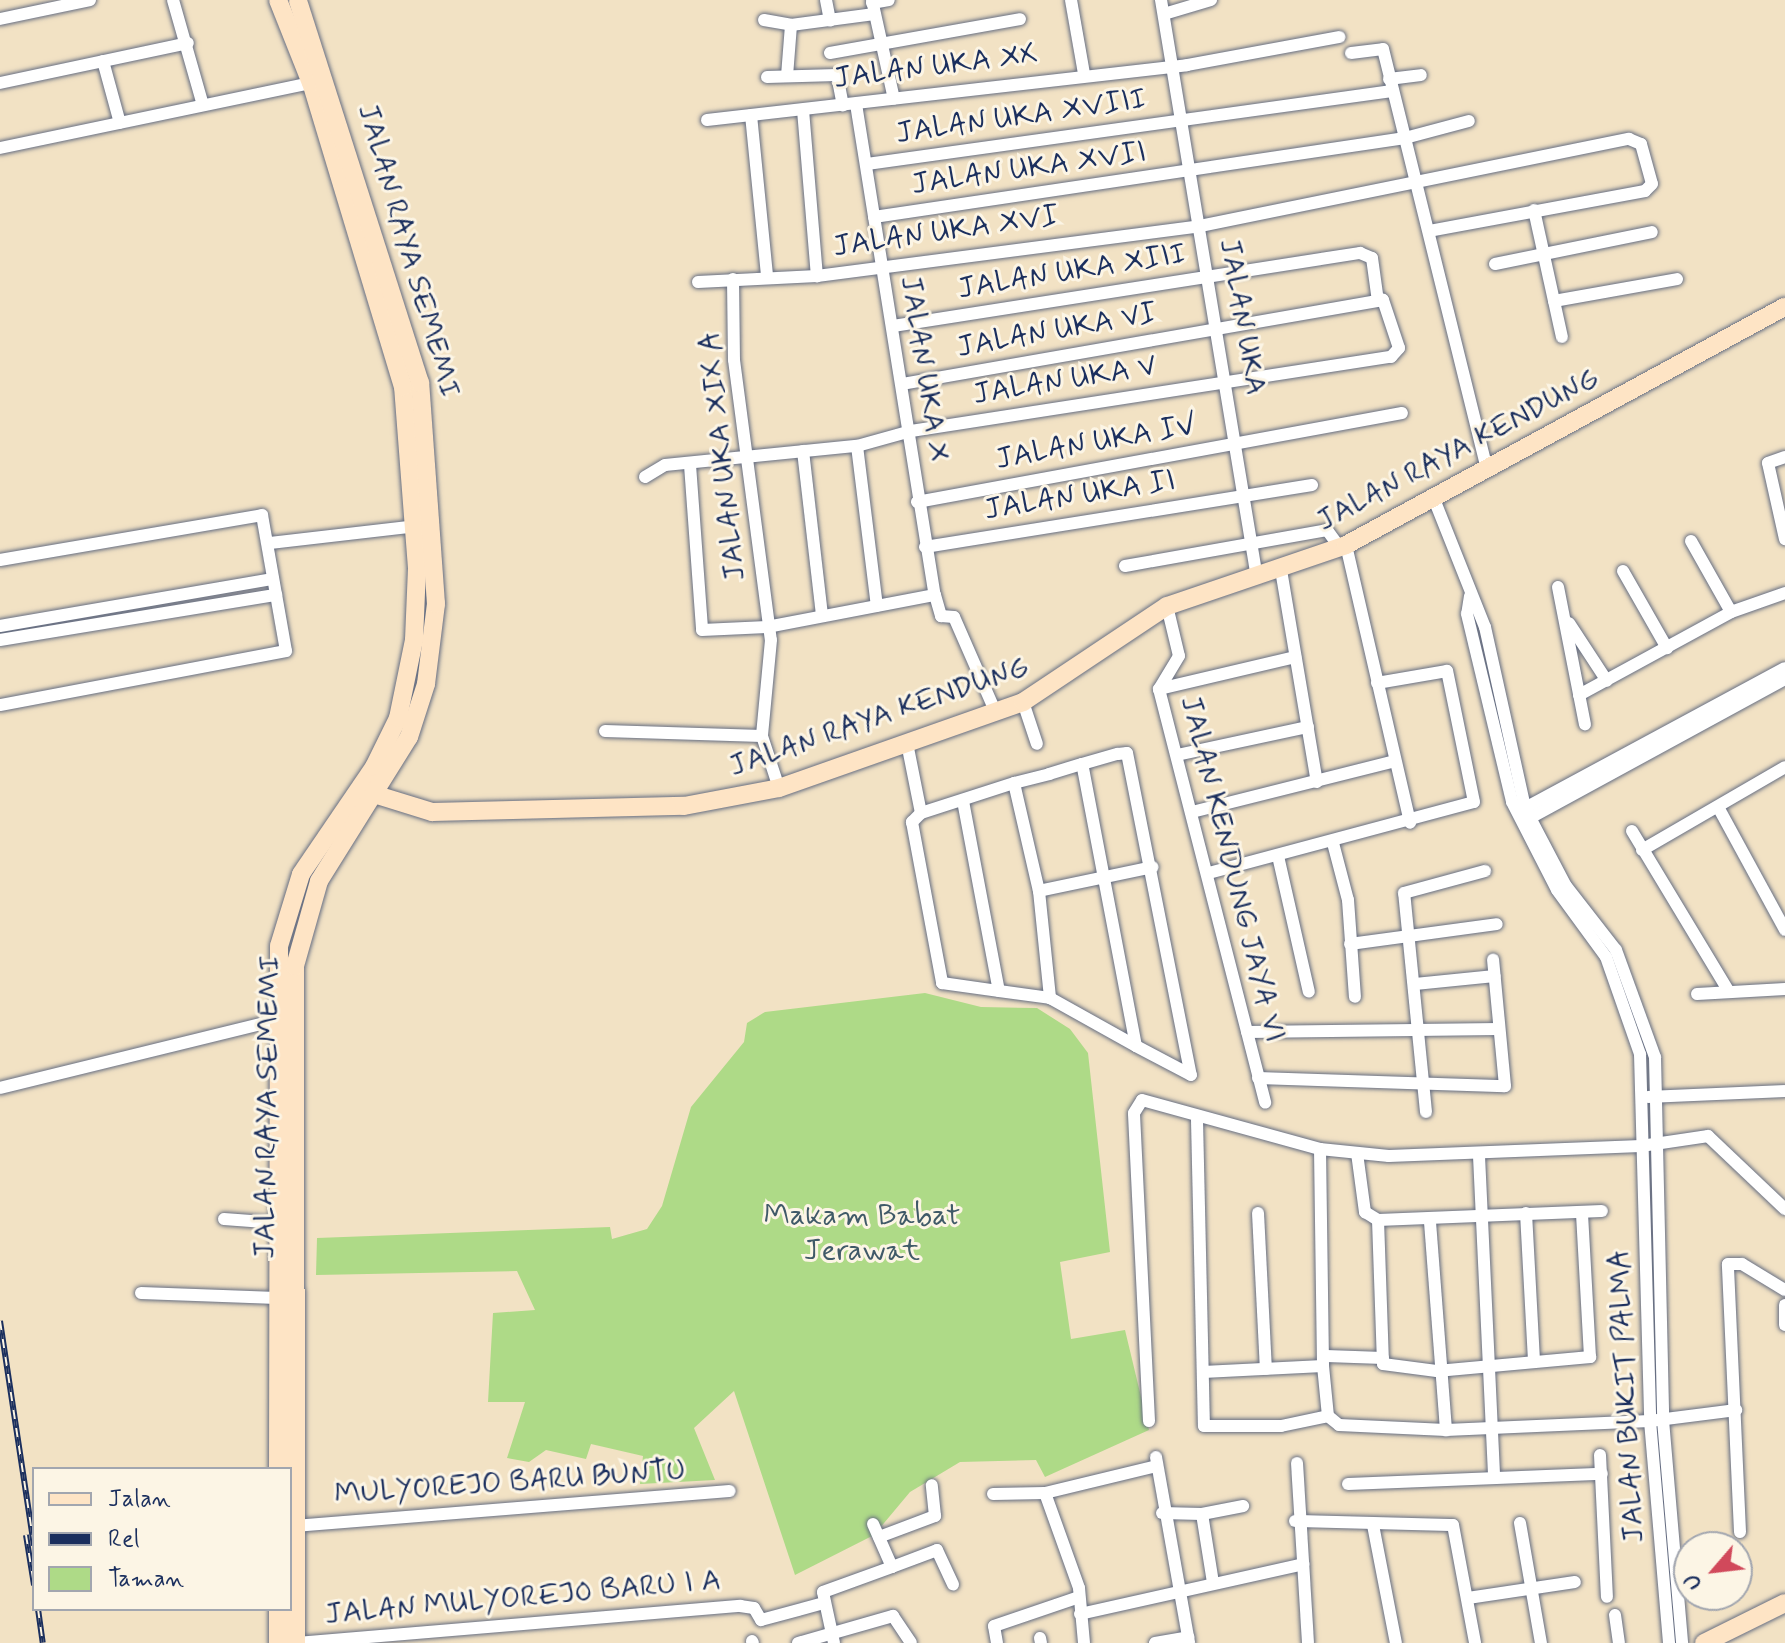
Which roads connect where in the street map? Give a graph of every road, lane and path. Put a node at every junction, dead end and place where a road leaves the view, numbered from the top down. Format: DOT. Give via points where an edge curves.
graph roads {
  1 [pos="173,0"];
  2 [pos="278,0"];
  3 [pos="298,0"];
  4 [pos="826,0"];
  5 [pos="889,0"];
  6 [pos="1071,0"];
  7 [pos="1161,0"];
  8 [pos="84,1"];
  9 [pos="1210,1"];
  10 [pos="873,6"];
  11 [pos="1164,14"];
  12 [pos="0,19"];
  13 [pos="1020,19"];
  14 [pos="764,20"];
  15 [pos="830,21"];
  16 [pos="791,25"];
  17 [pos="1339,37"];
  18 [pos="188,43"];
  19 [pos="883,44"];
  20 [pos="830,53"];
  21 [pos="1351,53"];
  22 [pos="103,61"];
  23 [pos="1172,66"];
  24 [pos="1084,74"];
  25 [pos="1421,75"];
  26 [pos="787,76"];
  27 [pos="767,77"];
  28 [pos="0,83"];
  29 [pos="311,83"];
  30 [pos="1391,85"];
  31 [pos="894,99"];
  32 [pos="849,104"];
  33 [pos="203,105"];
  34 [pos="803,110"];
  35 [pos="751,115"];
  36 [pos="707,120"];
  37 [pos="1183,120"];
  38 [pos="1469,121"];
  39 [pos="120,123"];
  40 [pos="1405,138"];
  41 [pos="0,148"];
  42 [pos="867,164"];
  43 [pos="1191,172"];
  44 [pos="1417,184"];
  45 [pos="1534,210"];
  46 [pos="874,217"];
  47 [pos="1200,226"];
  48 [pos="1430,231"];
  49 [pos="1652,232"];
  50 [pos="1543,253"];
  51 [pos="1495,264"];
  52 [pos="881,266"];
  53 [pos="767,276"];
  54 [pos="817,276"];
  55 [pos="1211,277"];
  56 [pos="733,279"];
  57 [pos="1677,279"];
  58 [pos="698,282"];
  59 [pos="1381,301"];
  60 [pos="1554,301"];
  61 [pos="1785,307"];
  62 [pos="893,326"];
  63 [pos="1219,330"];
  64 [pos="1562,337"];
  65 [pos="1227,383"];
  66 [pos="904,384"];
  67 [pos="1402,413"];
  68 [pos="911,431"];
  69 [pos="1237,445"];
  70 [pos="857,446"];
  71 [pos="803,451"];
  72 [pos="746,455"];
  73 [pos="1785,457"];
  74 [pos="421,459"];
  75 [pos="1768,463"];
  76 [pos="690,465"];
  77 [pos="1487,470"];
  78 [pos="645,477"];
  79 [pos="1312,485"];
  80 [pos="1244,496"];
  81 [pos="1434,499"];
  82 [pos="1785,499"];
  83 [pos="917,502"];
  84 [pos="417,526"];
  85 [pos="1785,539"];
  86 [pos="1691,541"];
  87 [pos="270,543"];
  88 [pos="1252,545"];
  89 [pos="925,547"];
  90 [pos="1343,547"];
  91 [pos="0,560"];
  92 [pos="1125,566"];
  93 [pos="1281,570"];
  94 [pos="1623,571"];
  95 [pos="1257,578"];
  96 [pos="273,579"];
  97 [pos="1558,587"];
  98 [pos="1785,593"];
  99 [pos="276,595"];
  100 [pos="935,595"];
  101 [pos="131,603"];
  102 [pos="877,606"];
  103 [pos="1167,606"];
  104 [pos="1731,612"];
  105 [pos="822,616"];
  106 [pos="134,618"];
  107 [pos="1569,623"];
  108 [pos="0,626"];
  109 [pos="767,627"];
  110 [pos="0,640"];
  111 [pos="1667,648"];
  112 [pos="1295,657"];
  113 [pos="1785,668"];
  114 [pos="1785,679"];
  115 [pos="1607,681"];
  116 [pos="1377,683"];
  117 [pos="1159,689"];
  118 [pos="1579,695"];
  119 [pos="1023,702"];
  120 [pos="0,705"];
  121 [pos="995,711"];
  122 [pos="1585,724"];
  123 [pos="1308,727"];
  124 [pos="605,731"];
  125 [pos="1501,732"];
  126 [pos="762,736"];
  127 [pos="907,743"];
  128 [pos="1037,744"];
  129 [pos="1177,755"];
  130 [pos="1395,761"];
  131 [pos="1082,764"];
  132 [pos="1785,767"];
  133 [pos="1317,782"];
  134 [pos="1014,783"];
  135 [pos="779,788"];
  136 [pos="377,795"];
  137 [pos="963,801"];
  138 [pos="1718,807"];
  139 [pos="1192,812"];
  140 [pos="921,813"];
  141 [pos="1528,813"];
  142 [pos="1410,823"];
  143 [pos="1632,831"];
  144 [pos="1333,843"];
  145 [pos="1642,850"];
  146 [pos="1278,856"];
  147 [pos="1153,867"];
  148 [pos="1485,871"];
  149 [pos="1209,873"];
  150 [pos="1103,874"];
  151 [pos="1039,891"];
  152 [pos="1497,924"];
  153 [pos="1785,930"];
  154 [pos="1408,932"];
  155 [pos="1350,944"];
  156 [pos="1611,954"];
  157 [pos="1493,960"];
  158 [pos="1495,976"];
  159 [pos="1415,984"];
  160 [pos="1785,989"];
  161 [pos="999,991"];
  162 [pos="1309,992"];
  163 [pos="1729,992"];
  164 [pos="1697,994"];
  165 [pos="1355,997"];
  166 [pos="1050,998"];
  167 [pos="277,1020"];
  168 [pos="1499,1029"];
  169 [pos="1247,1032"];
  170 [pos="1418,1034"];
  171 [pos="1136,1046"];
  172 [pos="1258,1078"];
  173 [pos="1425,1087"];
  174 [pos="0,1088"];
  175 [pos="1785,1091"];
  176 [pos="1655,1102"];
  177 [pos="1265,1103"];
  178 [pos="1641,1103"];
  179 [pos="1426,1112"];
  180 [pos="1197,1120"];
  181 [pos="1655,1137"];
  182 [pos="1641,1146"];
  183 [pos="1320,1149"];
  184 [pos="1357,1153"];
  185 [pos="1479,1156"];
  186 [pos="1785,1209"];
  187 [pos="1602,1211"];
  188 [pos="1258,1213"];
  189 [pos="1526,1213"];
  190 [pos="1582,1213"];
  191 [pos="1481,1215"];
  192 [pos="224,1219"];
  193 [pos="1378,1220"];
  194 [pos="1430,1222"];
  195 [pos="278,1223"];
  196 [pos="285,1261"];
  197 [pos="1785,1290"];
  198 [pos="141,1293"];
  199 [pos="277,1298"];
  200 [pos="1785,1305"];
  201 [pos="1785,1325"];
  202 [pos="1383,1358"];
  203 [pos="1325,1361"];
  204 [pos="1534,1362"];
  205 [pos="1490,1365"];
  206 [pos="1266,1369"];
  207 [pos="1437,1371"];
  208 [pos="1203,1372"];
  209 [pos="287,1407"];
  210 [pos="1736,1410"];
  211 [pos="1328,1416"];
  212 [pos="1657,1420"];
  213 [pos="1149,1421"];
  214 [pos="1492,1427"];
  215 [pos="1446,1430"];
  216 [pos="1600,1455"];
  217 [pos="1297,1463"];
  218 [pos="278,1467"];
  219 [pos="1602,1474"];
  220 [pos="1494,1476"];
  221 [pos="1348,1484"];
  222 [pos="932,1485"];
  223 [pos="730,1491"];
  224 [pos="1045,1493"];
  225 [pos="993,1494"];
  226 [pos="1243,1506"];
  227 [pos="1162,1513"];
  228 [pos="1202,1514"];
  229 [pos="1295,1521"];
  230 [pos="1520,1523"];
  231 [pos="873,1524"];
  232 [pos="301,1525"];
  233 [pos="1373,1525"];
  234 [pos="1740,1531"];
  235 [pos="879,1537"];
  236 [pos="1303,1564"];
  237 [pos="892,1567"];
  238 [pos="1575,1582"];
  239 [pos="1213,1583"];
  240 [pos="953,1585"];
  241 [pos="1532,1587"];
  242 [pos="1177,1593"];
  243 [pos="1079,1597"];
  244 [pos="1607,1597"];
  245 [pos="1468,1598"];
  246 [pos="824,1603"];
  247 [pos="1785,1603"];
  248 [pos="278,1611"];
  249 [pos="1080,1614"];
  250 [pos="1615,1615"];
  251 [pos="833,1638"];
  252 [pos="1189,1640"];
  253 [pos="312,1642"];
  254 [pos="278,1643"];
  255 [pos="296,1643"];
  256 [pos="303,1643"];
  257 [pos="798,1643"];
  258 [pos="911,1643"];
  259 [pos="997,1643"];
  260 [pos="1084,1643"];
  261 [pos="1155,1643"];
  262 [pos="1308,1643"];
  263 [pos="1396,1643"];
  264 [pos="1475,1643"];
  265 [pos="1541,1643"];
  266 [pos="1619,1643"];
  267 [pos="1669,1643"];
  268 [pos="1682,1643"];
  269 [pos="1704,1643"];
  1 -- 18 [label="street"];
  2 -- 29 [label="main road, JALAN RAYA SEMEMI"];
  3 -- 74 [label="main road, JALAN RAYA SEMEMI" via="420,383"];
  4 -- 15 [label="street"];
  5 -- 10 [label="street"];
  6 -- 24 [label="street"];
  7 -- 11 [label="street, JALAN UKA"];
  8 -- 12 [label="street"];
  9 -- 11 [label="street"];
  10 -- 15 [label="street"];
  10 -- 19 [label="street"];
  11 -- 23 [label="street, JALAN UKA"];
  13 -- 19 [label="street"];
  14 -- 16 [label="street"];
  15 -- 16 [label="street"];
  16 -- 26 [label="street"];
  17 -- 23 [label="street, JALAN UKA XX"];
  18 -- 22 [label="street"];
  18 -- 33 [label="street"];
  19 -- 20 [label="street"];
  19 -- 31 [label="street"];
  21 -- 30 [label="street" via="1381,48"];
  22 -- 28 [label="street"];
  22 -- 39 [label="street"];
  23 -- 24 [label="street, JALAN UKA XX"];
  23 -- 37 [label="street, JALAN UKA"];
  24 -- 31 [label="street, JALAN UKA XX"];
  25 -- 30 [label="street, JALAN UKA XVIII"];
  26 -- 27 [label="street"];
  26 -- 32 [label="street, JALAN UKA X" via="837,75"];
  29 -- 33 [label="street"];
  29 -- 74 [label="main road, JALAN RAYA SEMEMI"];
  30 -- 37 [label="street, JALAN UKA XVIII"];
  30 -- 40 [label="street"];
  31 -- 32 [label="street, JALAN UKA XX"];
  32 -- 34 [label="street, JALAN UKA XX"];
  32 -- 42 [label="street, JALAN UKA X"];
  33 -- 39 [label="street"];
  34 -- 35 [label="street, JALAN UKA XX"];
  34 -- 54 [label="street"];
  35 -- 36 [label="street, JALAN UKA XX"];
  35 -- 53 [label="street"];
  37 -- 42 [label="street, JALAN UKA XVIII"];
  37 -- 43 [label="street, JALAN UKA"];
  38 -- 40 [label="street, JALAN UKA XVII"];
  39 -- 41 [label="street"];
  40 -- 43 [label="street, JALAN UKA XVII"];
  40 -- 44 [label="street"];
  42 -- 46 [label="street, JALAN UKA X"];
  43 -- 46 [label="street, JALAN UKA XVII"];
  43 -- 47 [label="street, JALAN UKA"];
  44 -- 45 [label="street, JALAN UKA XVI" via="1629,139 1641,144 1651,174 1649,188"];
  44 -- 47 [label="street, JALAN UKA XVI"];
  44 -- 48 [label="street"];
  45 -- 48 [label="street"];
  45 -- 50 [label="street"];
  46 -- 52 [label="street, JALAN UKA X"];
  47 -- 52 [label="street, JALAN UKA XVI"];
  47 -- 55 [label="street, JALAN UKA"];
  48 -- 77 [label="street"];
  49 -- 50 [label="street"];
  50 -- 51 [label="street"];
  50 -- 60 [label="street"];
  52 -- 54 [label="street, JALAN UKA XVI"];
  52 -- 62 [label="street, JALAN UKA X"];
  53 -- 54 [label="street, JALAN UKA XVI"];
  53 -- 56 [label="street, JALAN UKA XVI"];
  55 -- 59 [label="street, JALAN UKA XIII" via="1367,253"];
  55 -- 62 [label="street, JALAN UKA XIII"];
  55 -- 63 [label="street, JALAN UKA"];
  56 -- 58 [label="street, JALAN UKA XVI"];
  56 -- 72 [label="street, JALAN UKA XIX A"];
  57 -- 60 [label="street"];
  59 -- 63 [label="street, JALAN UKA VI"];
  59 -- 65 [label="street, JALAN UKA V" via="1398,354"];
  60 -- 64 [label="street"];
  61 -- 77 [label="main road, JALAN RAYA KENDUNG"];
  62 -- 66 [label="street, JALAN UKA X"];
  63 -- 65 [label="street, JALAN UKA"];
  63 -- 66 [label="street, JALAN UKA VI"];
  65 -- 68 [label="street, JALAN UKA V"];
  65 -- 69 [label="street, JALAN UKA"];
  66 -- 68 [label="street, JALAN UKA X"];
  67 -- 69 [label="street, JALAN UKA IV"];
  68 -- 70 [label="street, JALAN UKA V"];
  68 -- 83 [label="street, JALAN UKA X"];
  69 -- 80 [label="street, JALAN UKA"];
  69 -- 83 [label="street, JALAN UKA IV"];
  70 -- 71 [label="street, JALAN UKA V"];
  70 -- 102 [label="street"];
  71 -- 72 [label="street, JALAN UKA V"];
  71 -- 105 [label="street"];
  72 -- 76 [label="street, JALAN UKA V"];
  72 -- 109 [label="street, JALAN UKA XIX A"];
  73 -- 75 [label="street"];
  74 -- 84 [label="main road, JALAN RAYA SEMEMI"];
  74 -- 136 [label="main road, JALAN RAYA SEMEMI" via="435,630 417,716"];
  75 -- 82 [label="street"];
  75 -- 85 [label="street"];
  76 -- 78 [label="street, JALAN UKA V" via="665,465"];
  76 -- 109 [label="street, JALAN UKA XIX A" via="699,628"];
  77 -- 81 [label="main road, JALAN RAYA KENDUNG"];
  79 -- 80 [label="street, JALAN UKA II"];
  80 -- 88 [label="street, JALAN UKA"];
  80 -- 89 [label="street, JALAN UKA II"];
  81 -- 90 [label="main road, JALAN RAYA KENDUNG"];
  81 -- 125 [label="street" via="1485,627"];
  83 -- 89 [label="street, JALAN UKA X"];
  84 -- 87 [label="street"];
  84 -- 167 [label="main road, JALAN RAYA SEMEMI" via="414,640 398,718 291,896 279,946"];
  86 -- 104 [label="street"];
  87 -- 91 [label="street" via="262,515"];
  87 -- 96 [label="street"];
  88 -- 90 [label="street" via="1327,530"];
  88 -- 92 [label="street"];
  88 -- 95 [label="street, JALAN UKA"];
  89 -- 100 [label="street, JALAN UKA X"];
  90 -- 93 [label="main road, JALAN RAYA KENDUNG"];
  90 -- 116 [label="street"];
  93 -- 95 [label="main road, JALAN RAYA KENDUNG"];
  93 -- 112 [label="street"];
  94 -- 111 [label="street"];
  95 -- 103 [label="main road, JALAN RAYA KENDUNG"];
  96 -- 99 [label="street"];
  96 -- 101 [label="street"];
  97 -- 107 [label="street"];
  98 -- 104 [label="street"];
  99 -- 106 [label="street"];
  99 -- 120 [label="street" via="286,651 279,655"];
  100 -- 102 [label="street"];
  100 -- 121 [label="street" via="942,617 954,617"];
  101 -- 106 [label="street"];
  101 -- 108 [label="street"];
  102 -- 105 [label="street"];
  103 -- 117 [label="street, JALAN KENDUNG JAYA VI" via="1179,656"];
  103 -- 119 [label="main road, JALAN RAYA KENDUNG"];
  104 -- 111 [label="street"];
  105 -- 109 [label="street"];
  106 -- 110 [label="street"];
  107 -- 115 [label="street"];
  107 -- 118 [label="street"];
  109 -- 126 [label="street, JALAN UKA XIX A"];
  111 -- 115 [label="street"];
  112 -- 117 [label="street"];
  112 -- 123 [label="street"];
  113 -- 141 [label="street"];
  114 -- 141 [label="street"];
  115 -- 118 [label="street"];
  116 -- 130 [label="street"];
  116 -- 142 [label="street" via="1438,668 1450,675 1460,707 1475,799"];
  117 -- 129 [label="street, JALAN KENDUNG JAYA VI"];
  118 -- 122 [label="street"];
  119 -- 121 [label="main road, JALAN RAYA KENDUNG"];
  119 -- 128 [label="street"];
  121 -- 127 [label="main road, JALAN RAYA KENDUNG"];
  123 -- 129 [label="street"];
  123 -- 133 [label="street"];
  124 -- 126 [label="street"];
  125 -- 141 [label="street"];
  125 -- 156 [label="street" via="1520,821"];
  126 -- 135 [label="street"];
  127 -- 135 [label="main road, JALAN RAYA KENDUNG"];
  127 -- 140 [label="street"];
  129 -- 139 [label="street, JALAN KENDUNG JAYA VI"];
  130 -- 133 [label="street"];
  130 -- 142 [label="street"];
  131 -- 134 [label="street"];
  131 -- 147 [label="street" via="1125,752"];
  131 -- 150 [label="street"];
  132 -- 138 [label="street"];
  133 -- 139 [label="street"];
  134 -- 137 [label="street"];
  134 -- 151 [label="street"];
  135 -- 136 [label="main road, JALAN RAYA KENDUNG" via="684,806 432,812"];
  136 -- 196 [label="main road, JALAN RAYA SEMEMI" via="319,881 297,950"];
  137 -- 140 [label="street"];
  137 -- 161 [label="street"];
  138 -- 145 [label="street"];
  138 -- 153 [label="street"];
  139 -- 149 [label="street, JALAN KENDUNG JAYA VI"];
  140 -- 161 [label="street" via="912,822 942,983"];
  141 -- 156 [label="street" via="1566,886"];
  142 -- 144 [label="street"];
  143 -- 145 [label="street"];
  144 -- 146 [label="street"];
  144 -- 155 [label="street"];
  145 -- 163 [label="street"];
  146 -- 149 [label="street"];
  146 -- 162 [label="street"];
  147 -- 150 [label="street"];
  147 -- 171 [label="street" via="1193,1071 1186,1076"];
  148 -- 154 [label="street" via="1406,891"];
  149 -- 169 [label="street, JALAN KENDUNG JAYA VI"];
  150 -- 151 [label="street"];
  150 -- 171 [label="street"];
  151 -- 166 [label="street"];
  152 -- 154 [label="street"];
  154 -- 155 [label="street"];
  154 -- 159 [label="street"];
  155 -- 165 [label="street"];
  156 -- 176 [label="street, JALAN BUKIT PALMA" via="1642,1009"];
  156 -- 178 [label="street, JALAN BUKIT PALMA" via="1630,1012"];
  157 -- 158 [label="street"];
  158 -- 159 [label="street"];
  158 -- 168 [label="street"];
  159 -- 170 [label="street"];
  160 -- 163 [label="street"];
  161 -- 166 [label="street"];
  163 -- 164 [label="street"];
  166 -- 171 [label="street"];
  167 -- 174 [label="street, JALAN RAYA SEMEMI"];
  167 -- 195 [label="main road, JALAN RAYA SEMEMI"];
  168 -- 170 [label="street"];
  168 -- 173 [label="street" via="1505,1086"];
  169 -- 170 [label="street"];
  169 -- 172 [label="street, JALAN KENDUNG JAYA VI"];
  170 -- 173 [label="street"];
  172 -- 173 [label="street"];
  172 -- 177 [label="street, JALAN KENDUNG JAYA VI"];
  173 -- 179 [label="street"];
  175 -- 176 [label="street"];
  176 -- 178 [label="street"];
  176 -- 181 [label="street, JALAN BUKIT PALMA"];
  178 -- 182 [label="street, JALAN BUKIT PALMA"];
  180 -- 183 [label="street"];
  180 -- 208 [label="street"];
  180 -- 213 [label="street" via="1146,1099 1134,1113"];
  181 -- 182 [label="street"];
  181 -- 186 [label="street" via="1715,1137"];
  181 -- 212 [label="street, JALAN BUKIT PALMA"];
  182 -- 185 [label="street"];
  182 -- 212 [label="street, JALAN BUKIT PALMA"];
  183 -- 184 [label="street"];
  183 -- 203 [label="street"];
  184 -- 185 [label="street"];
  184 -- 193 [label="street" via="1365,1212"];
  185 -- 191 [label="street"];
  187 -- 190 [label="street"];
  188 -- 206 [label="street"];
  189 -- 190 [label="street"];
  189 -- 191 [label="street"];
  189 -- 204 [label="street"];
  190 -- 204 [label="street" via="1590,1357"];
  191 -- 194 [label="street"];
  191 -- 205 [label="street"];
  192 -- 195 [label="street"];
  193 -- 194 [label="street"];
  193 -- 202 [label="street"];
  194 -- 207 [label="street"];
  195 -- 196 [label="main road, JALAN RAYA SEMEMI"];
  196 -- 199 [label="main road, JALAN RAYA SEMEMI"];
  196 -- 209 [label="main road, JALAN RAYA SEMEMI"];
  197 -- 210 [label="street" via="1742,1264 1728,1264"];
  198 -- 199 [label="street"];
  199 -- 209 [label="main road, JALAN RAYA SEMEMI"];
  200 -- 201 [label="street"];
  202 -- 203 [label="street"];
  202 -- 207 [label="street" via="1385,1368"];
  203 -- 206 [label="street"];
  203 -- 211 [label="street"];
  204 -- 205 [label="street"];
  205 -- 207 [label="street"];
  205 -- 214 [label="street"];
  206 -- 208 [label="street"];
  207 -- 215 [label="street"];
  208 -- 211 [label="street" via="1208,1429"];
  209 -- 218 [label="main road, JALAN RAYA SEMEMI"];
  209 -- 232 [label="main road, JALAN RAYA SEMEMI"];
  210 -- 212 [label="street, JALAN BUKIT PALMA"];
  210 -- 234 [label="street"];
  211 -- 215 [label="street" via="1349,1428"];
  212 -- 214 [label="street"];
  212 -- 267 [label="street, JALAN BUKIT PALMA"];
  212 -- 268 [label="street, JALAN BUKIT PALMA"];
  214 -- 215 [label="street"];
  214 -- 220 [label="street"];
  216 -- 219 [label="street"];
  217 -- 229 [label="street"];
  219 -- 220 [label="street"];
  219 -- 244 [label="street"];
  220 -- 221 [label="street"];
  222 -- 235 [label="street" via="935,1516"];
  223 -- 232 [label="street, MULYOREJO BARU BUNTU"];
  224 -- 225 [label="street"];
  224 -- 227 [label="street" via="1156,1462"];
  224 -- 243 [label="street"];
  226 -- 228 [label="street"];
  227 -- 228 [label="street"];
  227 -- 242 [label="street"];
  228 -- 239 [label="street"];
  229 -- 233 [label="street"];
  229 -- 236 [label="street"];
  230 -- 241 [label="street"];
  231 -- 235 [label="street"];
  232 -- 255 [label="main road, JALAN RAYA SEMEMI"];
  233 -- 245 [label="street" via="1456,1527"];
  233 -- 263 [label="street"];
  235 -- 237 [label="street"];
  236 -- 239 [label="street"];
  236 -- 262 [label="street"];
  237 -- 240 [label="street" via="937,1550"];
  237 -- 246 [label="street" via="826,1590"];
  238 -- 241 [label="street"];
  239 -- 242 [label="street"];
  241 -- 245 [label="street"];
  241 -- 265 [label="street"];
  242 -- 249 [label="street"];
  242 -- 252 [label="street"];
  243 -- 249 [label="street"];
  243 -- 259 [label="street" via="994,1626"];
  245 -- 264 [label="street"];
  246 -- 251 [label="street"];
  246 -- 253 [label="street, JALAN MULYOREJO BARU I A" via="761,1620 754,1608"];
  247 -- 269 [label="main road"];
  248 -- 254 [label="main road"];
  249 -- 260 [label="street"];
  250 -- 266 [label="street"];
  251 -- 257 [label="street"];
  251 -- 258 [label="street" via="896,1616"];
  252 -- 261 [label="street"];
  253 -- 256 [label="street, JALAN MULYOREJO BARU I A"];
  255 -- 256 [label="street, JALAN MULYOREJO BARU I A"];
}
